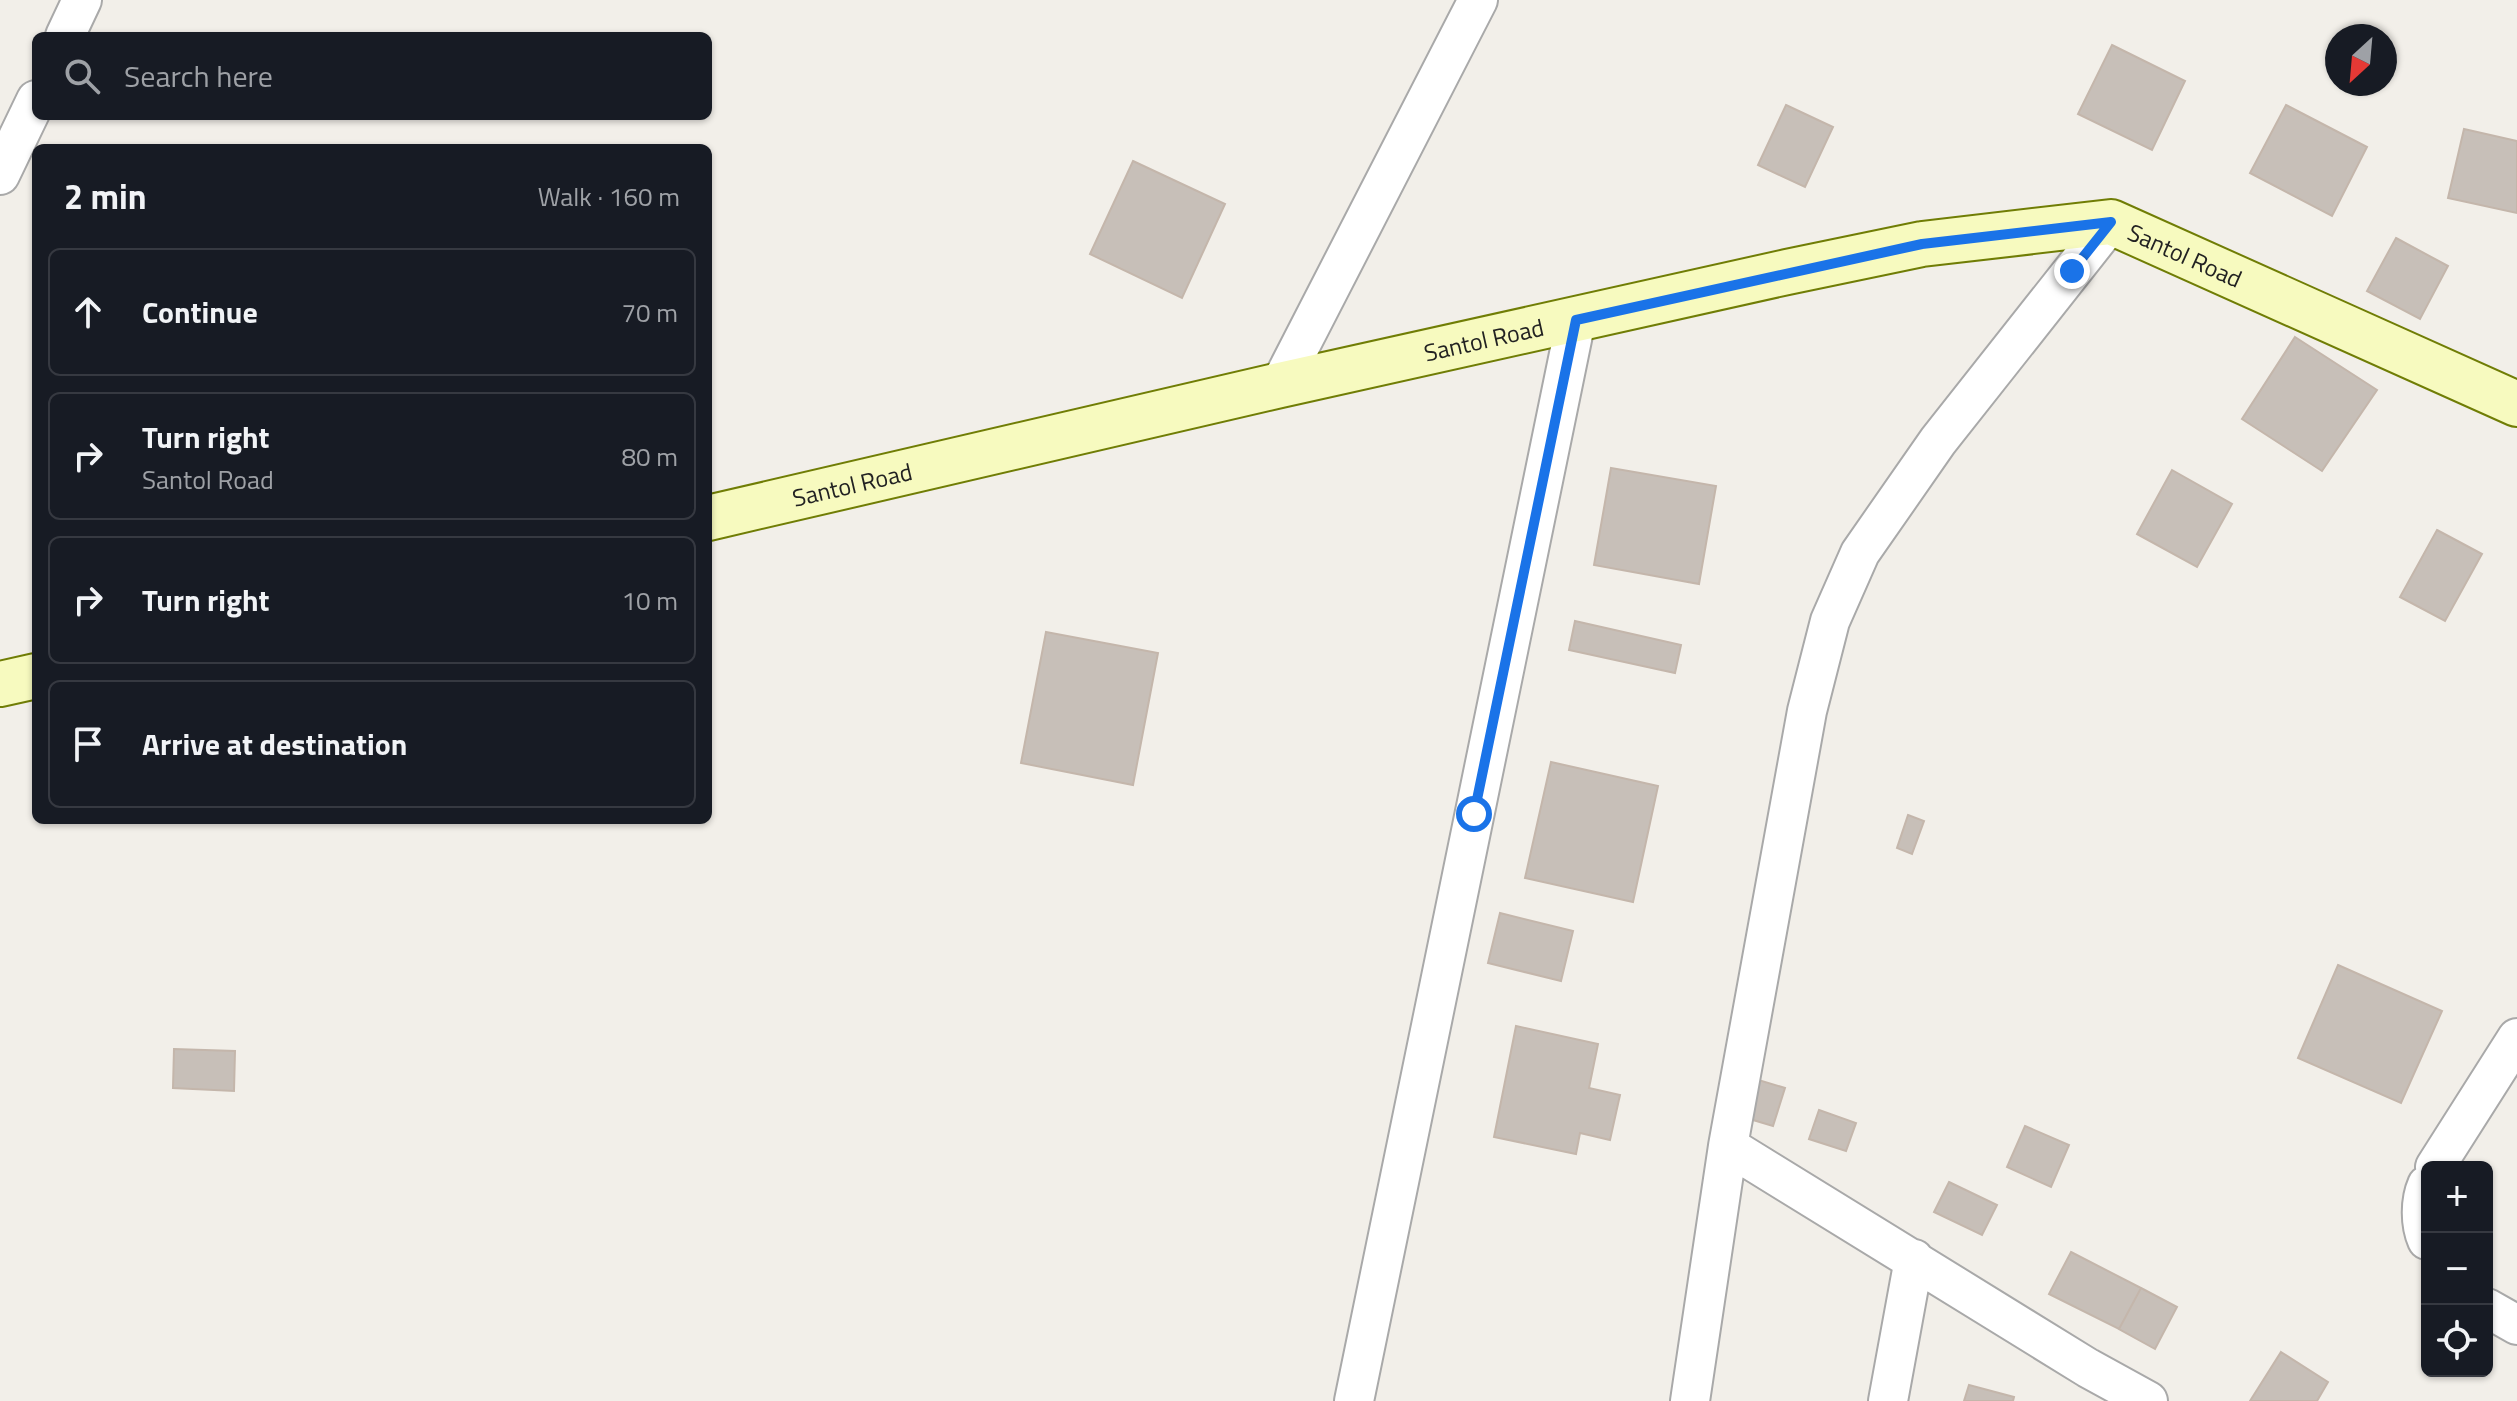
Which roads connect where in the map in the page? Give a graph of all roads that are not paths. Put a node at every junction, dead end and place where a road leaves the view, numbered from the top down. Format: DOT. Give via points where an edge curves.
graph roads {
  1 [pos="82,0"];
  2 [pos="1478,0"];
  3 [pos="67,32"];
  4 [pos="32,108"];
  5 [pos="0,175"];
  6 [pos="2111,222"];
  7 [pos="1576,320"];
  8 [pos="1280,385"];
  9 [pos="2517,404"];
  10 [pos="712,517"];
  11 [pos="32,677"];
  12 [pos="0,684"];
  13 [pos="2517,1038"];
  14 [pos="1728,1146"];
  15 [pos="2439,1161"];
  16 [pos="1914,1259"];
  17 [pos="2493,1311"];
  18 [pos="2517,1325"];
  19 [pos="2085,1384"];
  20 [pos="1354,1401"];
  21 [pos="1690,1401"];
  22 [pos="1888,1401"];
  23 [pos="2148,1401"];
  1 -- 3 [label="street"];
  2 -- 8 [label="street"];
  4 -- 5 [label="street"];
  6 -- 7 [label="street, Santol Road" via="1922,244"];
  6 -- 9 [label="street, Santol Road"];
  6 -- 14 [label="street" via="1938,441 1860,553 1830,621 1807,711"];
  7 -- 8 [label="street, Santol Road"];
  7 -- 20 [label="street"];
  8 -- 10 [label="street, Santol Road"];
  11 -- 12 [label="street"];
  13 -- 15 [label="street"];
  14 -- 16 [label="street"];
  14 -- 21 [label="street"];
  16 -- 19 [label="street"];
  16 -- 22 [label="street"];
  17 -- 18 [label="street"];
  19 -- 23 [label="street"];
}
